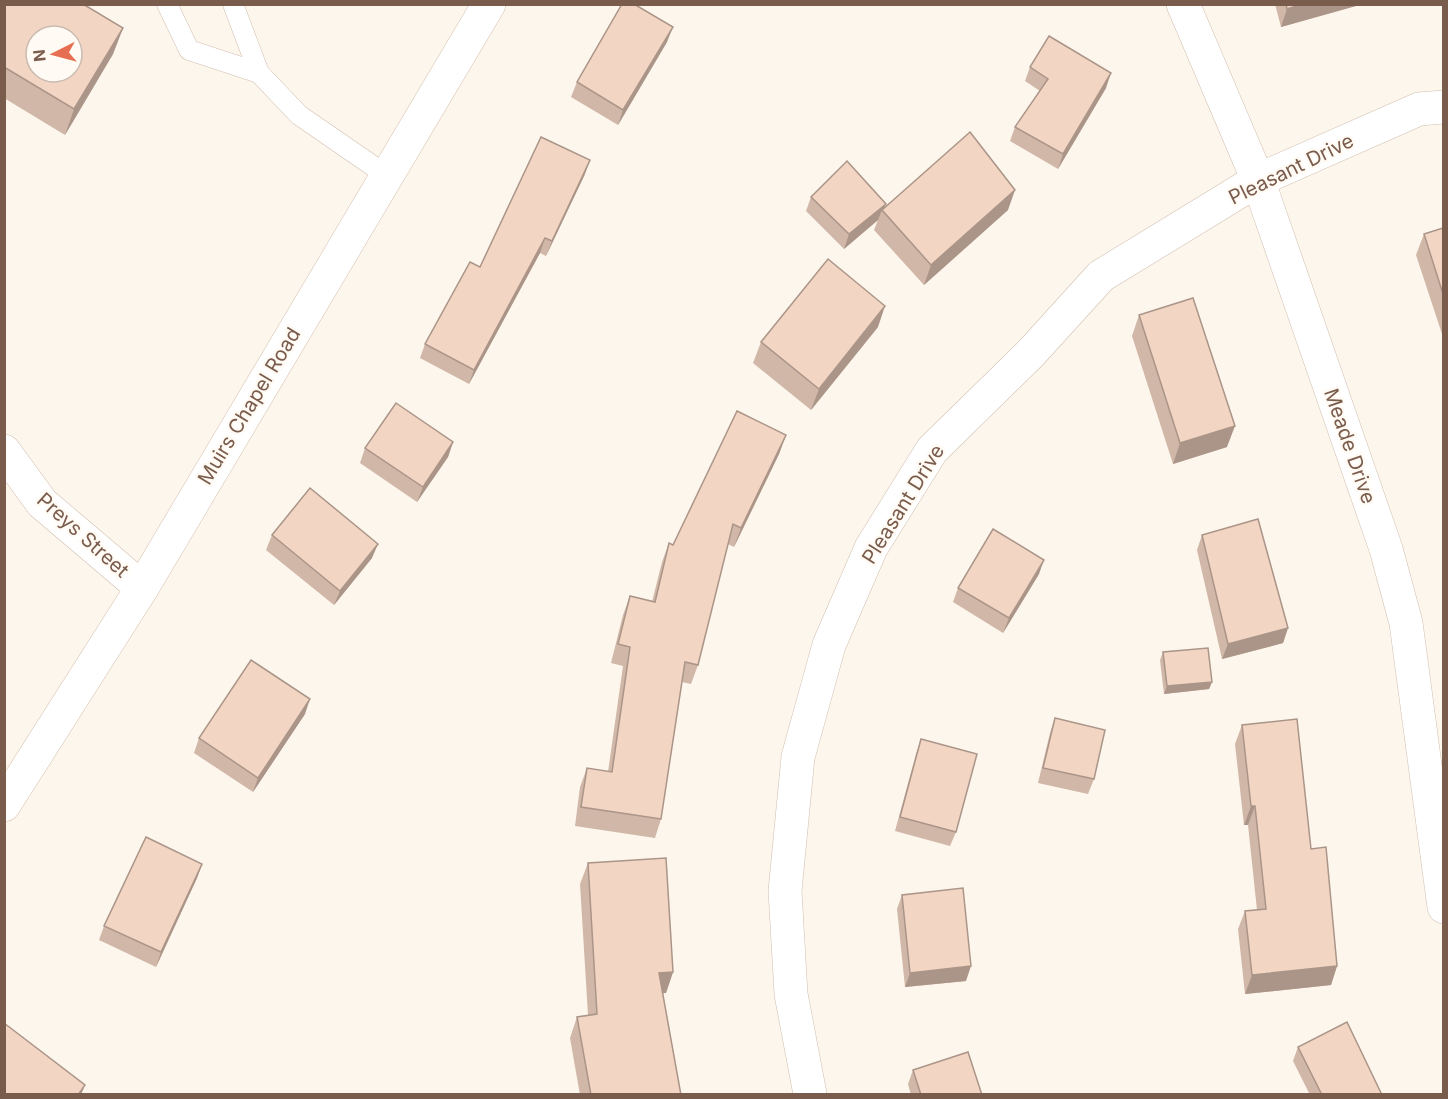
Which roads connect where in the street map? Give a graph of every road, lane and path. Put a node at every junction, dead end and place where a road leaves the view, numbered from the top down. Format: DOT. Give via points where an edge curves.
graph roads {
  1 [pos="167,4"];
  2 [pos="233,4"];
  3 [pos="489,4"];
  4 [pos="1183,4"];
  5 [pos="259,73"];
  6 [pos="1443,107"];
  7 [pos="386,175"];
  8 [pos="1258,180"];
  9 [pos="4,451"];
  10 [pos="142,588"];
  11 [pos="4,805"];
  12 [pos="1443,907"];
  13 [pos="810,1095"];
  1 -- 5 [label="lane" via="189,50"];
  2 -- 5 [label="lane"];
  3 -- 7 [label="street, Muirs Chapel Road"];
  4 -- 8 [label="street, Meade Drive"];
  5 -- 7 [label="lane" via="299,115"];
  6 -- 8 [label="street, Pleasant Drive" via="1419,109"];
  7 -- 10 [label="street, Muirs Chapel Road"];
  8 -- 12 [label="street, Meade Drive" via="1386,549 1406,623"];
  8 -- 13 [label="street, Pleasant Drive" via="1101,276 1031,354 932,450 871,548 829,645 798,757 785,891 791,994"];
  9 -- 10 [label="street, Preys Street" via="42,503"];
  10 -- 11 [label="street, Muirs Chapel Road"];
}
